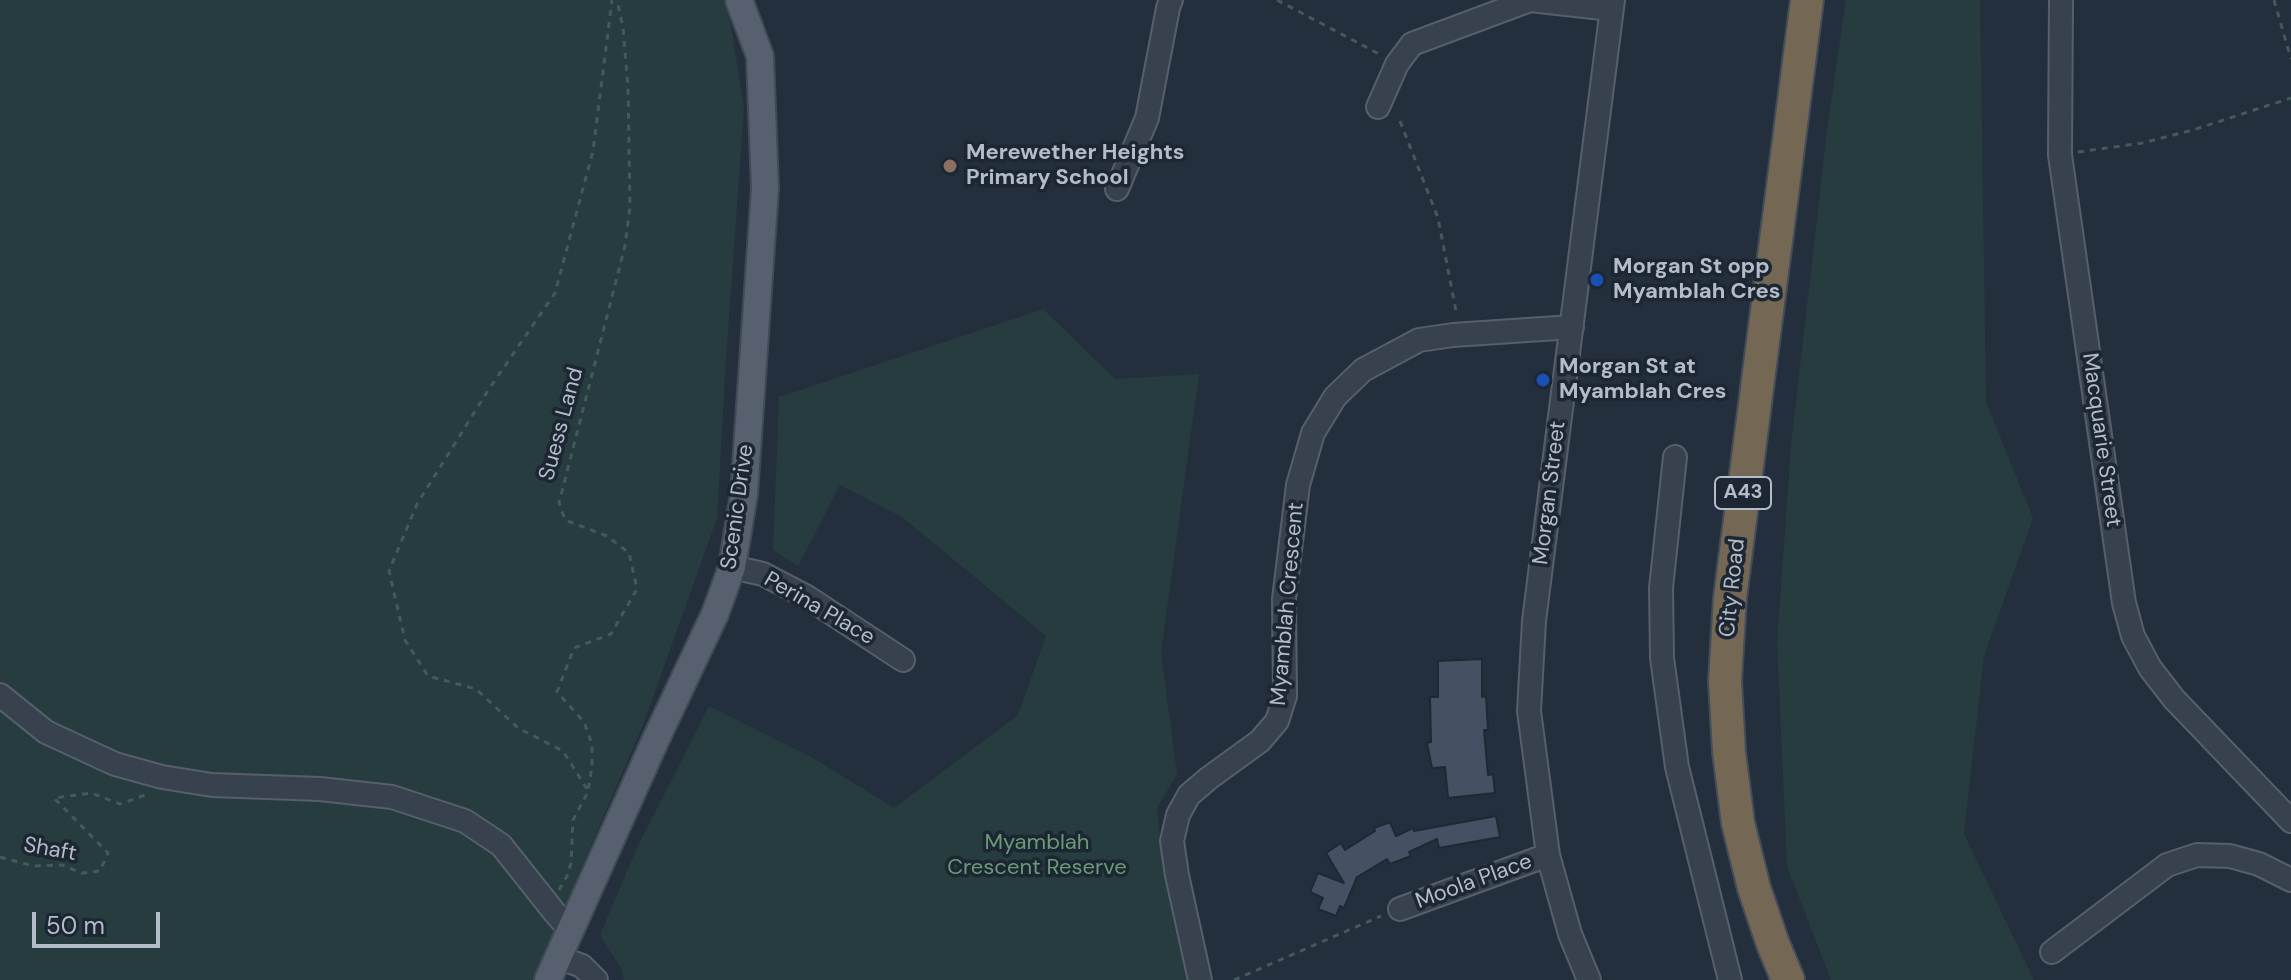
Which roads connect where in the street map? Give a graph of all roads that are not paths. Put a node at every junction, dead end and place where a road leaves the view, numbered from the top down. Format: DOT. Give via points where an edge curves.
graph roads {
  1 [pos="739,0"];
  2 [pos="1171,0"];
  3 [pos="1807,0"];
  4 [pos="2061,0"];
  5 [pos="1612,5"];
  6 [pos="1378,107"];
  7 [pos="1117,189"];
  8 [pos="1572,327"];
  9 [pos="1675,457"];
  10 [pos="732,567"];
  11 [pos="903,660"];
  12 [pos="0,695"];
  13 [pos="2291,821"];
  14 [pos="1548,855"];
  15 [pos="2291,880"];
  16 [pos="1400,909"];
  17 [pos="570,930"];
  18 [pos="2052,952"];
  19 [pos="553,968"];
  20 [pos="596,980"];
  21 [pos="1200,980"];
  22 [pos="1589,980"];
  23 [pos="1730,980"];
  24 [pos="1788,980"];
  1 -- 10 [label="main road, Scenic Drive" via="760,56 765,188 744,494"];
  2 -- 7 [label="street" via="1147,118"];
  3 -- 24 [label="highway, City Road / A43" via="1730,598 1725,681 1738,823 1754,888"];
  4 -- 13 [label="street, Macquarie Street" via="2060,155 2133,636 2174,699"];
  5 -- 6 [label="street" via="1530,0 1412,44"];
  5 -- 8 [label="street, Morgan Street"];
  8 -- 14 [label="street, Morgan Street" via="1534,621 1529,711"];
  8 -- 21 [label="street, Myamblah Crescent" via="1419,340 1363,370 1335,397 1313,433 1298,485 1284,599 1285,696 1277,721 1260,741 1189,795 1172,841"];
  9 -- 23 [label="street" via="1661,588 1662,658 1677,767"];
  10 -- 11 [label="street, Perina Place" via="763,574 807,597"];
  10 -- 17 [label="main road, Scenic Drive"];
  12 -- 17 [label="street" via="46,732 115,764 212,785 392,797 465,821 501,845"];
  14 -- 16 [label="street, Moola Place"];
  14 -- 22 [label="street, Morgan Street"];
  15 -- 18 [label="street" via="2230,856 2197,855 2167,865"];
  17 -- 19 [label="main road, Scenic Drive"];
  19 -- 20 [label="street" via="582,966"];
}
